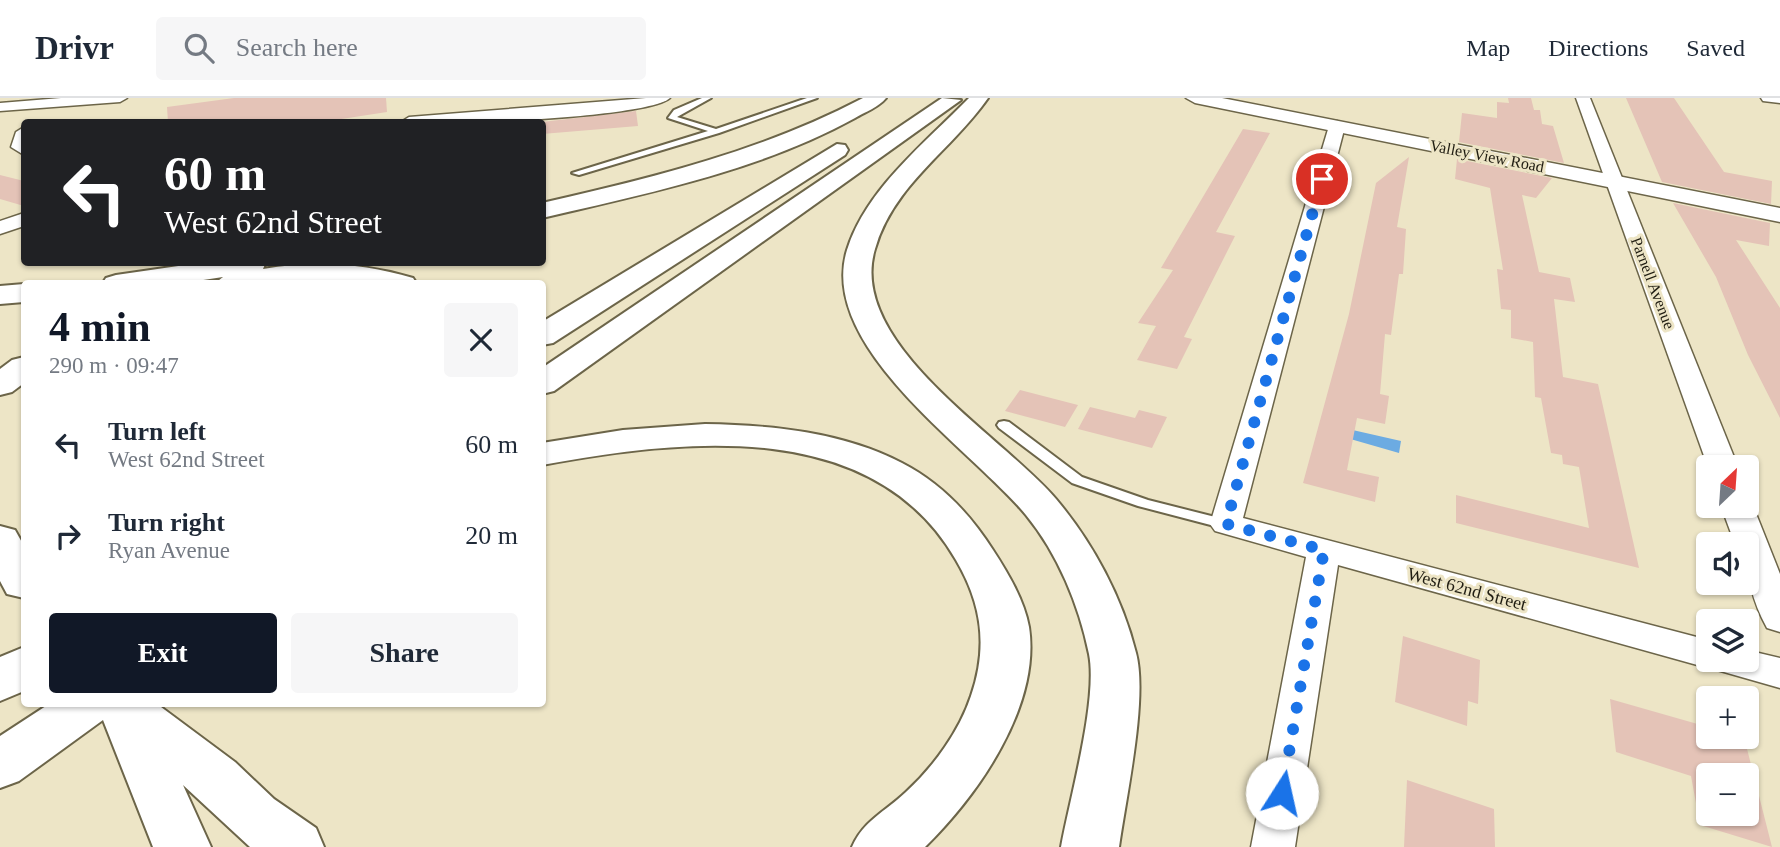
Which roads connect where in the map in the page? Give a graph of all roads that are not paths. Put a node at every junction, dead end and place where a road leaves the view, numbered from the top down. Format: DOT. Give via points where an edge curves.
graph roads {
  1 [pos="120,98"];
  2 [pos="663,98"];
  3 [pos="708,98"];
  4 [pos="814,98"];
  5 [pos="877,98"];
  6 [pos="915,98"];
  7 [pos="955,98"];
  8 [pos="979,98"];
  9 [pos="1195,98"];
  10 [pos="1583,98"];
  11 [pos="1769,98"];
  12 [pos="1780,99"];
  13 [pos="68,102"];
  14 [pos="0,107"];
  15 [pos="43,119"];
  16 [pos="450,119"];
  17 [pos="1336,126"];
  18 [pos="716,131"];
  19 [pos="576,173"];
  20 [pos="1614,182"];
  21 [pos="546,210"];
  22 [pos="1780,215"];
  23 [pos="21,220"];
  24 [pos="0,228"];
  25 [pos="235,266"];
  26 [pos="143,280"];
  27 [pos="253,280"];
  28 [pos="388,280"];
  29 [pos="21,293"];
  30 [pos="0,295"];
  31 [pos="546,334"];
  32 [pos="21,369"];
  33 [pos="546,381"];
  34 [pos="0,385"];
  35 [pos="1004,425"];
  36 [pos="546,453"];
  37 [pos="1718,455"];
  38 [pos="1742,518"];
  39 [pos="1226,524"];
  40 [pos="0,540"];
  41 [pos="1324,550"];
  42 [pos="16,576"];
  43 [pos="1780,619"];
  44 [pos="1696,651"];
  45 [pos="21,668"];
  46 [pos="1759,668"];
  47 [pos="1780,673"];
  48 [pos="0,682"];
  49 [pos="106,707"];
  50 [pos="112,707"];
  51 [pos="115,707"];
  52 [pos="0,765"];
  53 [pos="182,847"];
  54 [pos="295,847"];
  55 [pos="881,847"];
  56 [pos="1090,847"];
  57 [pos="1273,847"];
  1 -- 13 [label="street"];
  2 -- 16 [label="street" via="615,107"];
  3 -- 18 [label="lane" via="671,118"];
  4 -- 18 [label="lane"];
  5 -- 21 [label="highway" via="804,136 732,163"];
  6 -- 31 [label="highway"];
  7 -- 33 [label="highway"];
  8 -- 56 [label="highway" via="898,187 865,241 858,279 866,317 903,373 1040,507 1071,552 1097,605 1117,678"];
  9 -- 17 [label="street, Valley View Road"];
  10 -- 20 [label="street, Parnell Avenue"];
  11 -- 12 [label="street"];
  13 -- 14 [label="street"];
  13 -- 15 [label="street"];
  17 -- 20 [label="street, Valley View Road"];
  17 -- 39 [label="street"];
  18 -- 19 [label="lane"];
  20 -- 22 [label="street, Valley View Road"];
  20 -- 37 [label="street, Parnell Avenue"];
  23 -- 24 [label="street"];
  25 -- 26 [label="highway"];
  27 -- 28 [label="highway" via="333,272"];
  29 -- 30 [label="highway"];
  32 -- 34 [label="highway"];
  35 -- 39 [label="lane" via="1077,480"];
  36 -- 55 [label="highway" via="656,435 744,435 789,441 886,469 934,502 956,524 979,557 1000,609 1006,632 1003,666 982,734 964,765 914,821"];
  38 -- 43 [label="street"];
  39 -- 41 [label="street, West 62nd Street"];
  40 -- 42 [label="highway"];
  41 -- 44 [label="street, West 62nd Street"];
  41 -- 57 [label="street"];
  45 -- 48 [label="highway"];
  46 -- 47 [label="street"];
  49 -- 52 [label="highway"];
  50 -- 53 [label="highway"];
  51 -- 54 [label="highway" via="216,779 254,817"];
}
